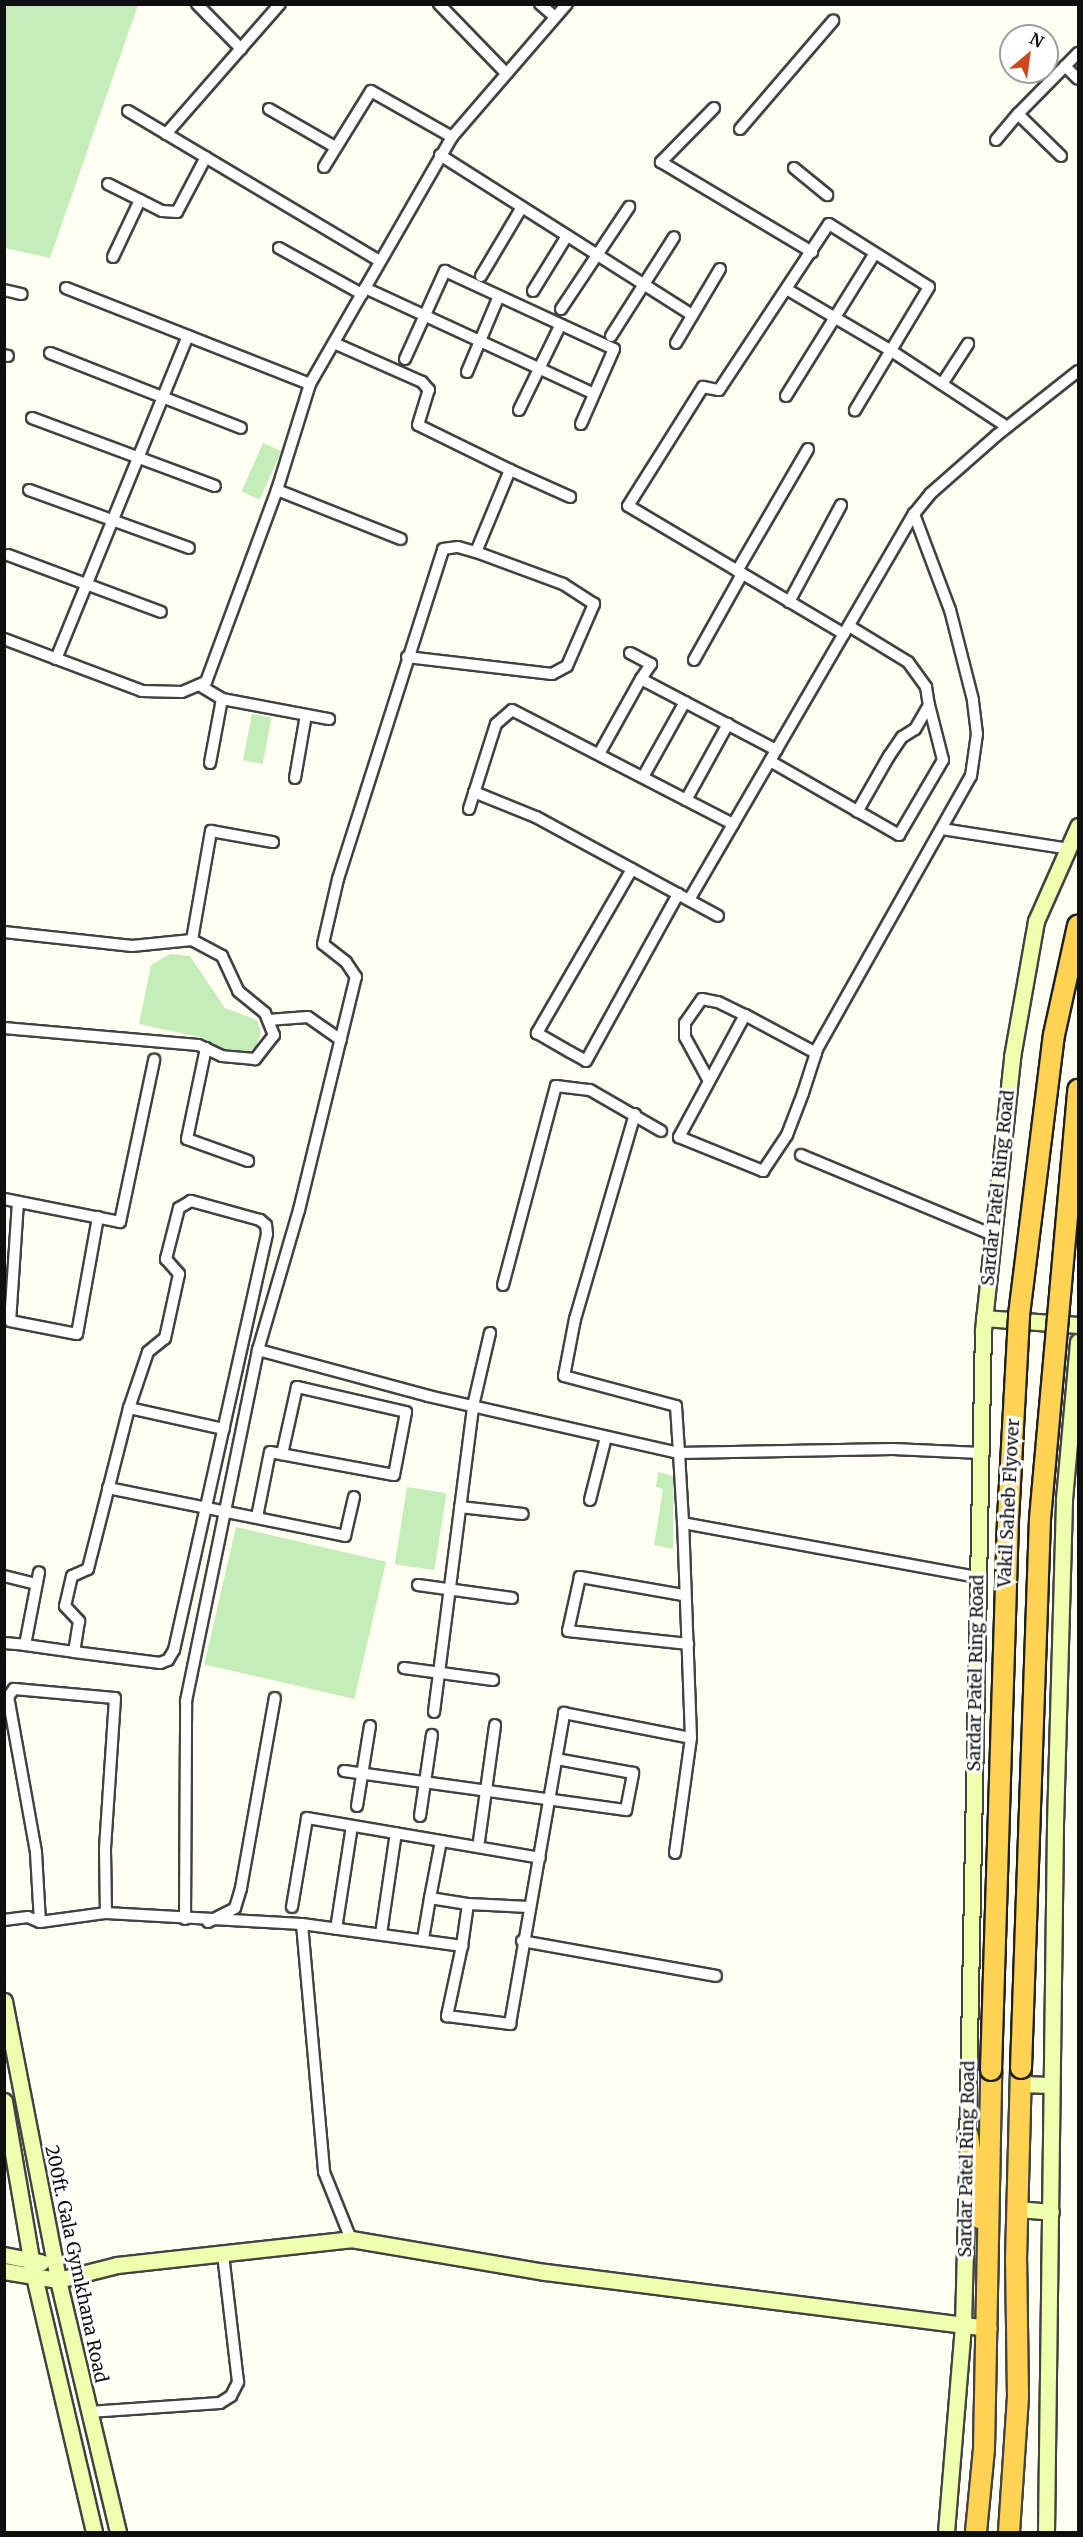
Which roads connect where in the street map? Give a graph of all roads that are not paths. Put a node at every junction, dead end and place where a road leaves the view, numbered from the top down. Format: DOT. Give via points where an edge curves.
graph roads {
  1 [pos="197,4"];
  2 [pos="280,4"];
  3 [pos="439,4"];
  4 [pos="540,4"];
  5 [pos="567,4"];
  6 [pos="554,16"];
  7 [pos="833,21"];
  8 [pos="241,49"];
  9 [pos="1078,53"];
  10 [pos="1065,66"];
  11 [pos="506,72"];
  12 [pos="1078,79"];
  13 [pos="714,108"];
  14 [pos="269,109"];
  15 [pos="128,111"];
  16 [pos="1018,114"];
  17 [pos="740,129"];
  18 [pos="166,134"];
  19 [pos="452,137"];
  20 [pos="996,140"];
  21 [pos="335,147"];
  22 [pos="440,155"];
  23 [pos="1061,156"];
  24 [pos="206,157"];
  25 [pos="324,167"];
  26 [pos="794,168"];
  27 [pos="108,184"];
  28 [pos="827,195"];
  29 [pos="140,200"];
  30 [pos="522,207"];
  31 [pos="628,207"];
  32 [pos="567,236"];
  33 [pos="674,237"];
  34 [pos="279,248"];
  35 [pos="812,252"];
  36 [pos="875,253"];
  37 [pos="597,255"];
  38 [pos="113,257"];
  39 [pos="380,261"];
  40 [pos="720,269"];
  41 [pos="481,276"];
  42 [pos="643,284"];
  43 [pos="66,288"];
  44 [pos="4,290"];
  45 [pos="788,290"];
  46 [pos="364,291"];
  47 [pos="533,291"];
  48 [pos="22,294"];
  49 [pos="499,297"];
  50 [pos="561,309"];
  51 [pos="692,315"];
  52 [pos="425,316"];
  53 [pos="834,317"];
  54 [pos="560,326"];
  55 [pos="188,336"];
  56 [pos="611,336"];
  57 [pos="480,341"];
  58 [pos="334,343"];
  59 [pos="676,343"];
  60 [pos="968,344"];
  61 [pos="890,350"];
  62 [pos="50,353"];
  63 [pos="405,359"];
  64 [pos="539,368"];
  65 [pos="1078,371"];
  66 [pos="467,372"];
  67 [pos="310,384"];
  68 [pos="942,384"];
  69 [pos="594,394"];
  70 [pos="786,396"];
  71 [pos="163,397"];
  72 [pos="519,410"];
  73 [pos="855,410"];
  74 [pos="32,418"];
  75 [pos="581,424"];
  76 [pos="1008,427"];
  77 [pos="241,428"];
  78 [pos="808,450"];
  79 [pos="138,458"];
  80 [pos="510,470"];
  81 [pos="215,486"];
  82 [pos="29,490"];
  83 [pos="277,490"];
  84 [pos="570,497"];
  85 [pos="841,505"];
  86 [pos="914,514"];
  87 [pos="113,520"];
  88 [pos="401,539"];
  89 [pos="189,548"];
  90 [pos="476,552"];
  91 [pos="8,555"];
  92 [pos="740,573"];
  93 [pos="86,584"];
  94 [pos="789,602"];
  95 [pos="161,612"];
  96 [pos="846,630"];
  97 [pos="4,639"];
  98 [pos="630,653"];
  99 [pos="407,657"];
  100 [pos="56,659"];
  101 [pos="694,660"];
  102 [pos="641,679"];
  103 [pos="199,685"];
  104 [pos="222,699"];
  105 [pos="685,702"];
  106 [pos="929,705"];
  107 [pos="306,715"];
  108 [pos="329,719"];
  109 [pos="728,724"];
  110 [pos="776,750"];
  111 [pos="599,754"];
  112 [pos="770,760"];
  113 [pos="210,763"];
  114 [pos="643,777"];
  115 [pos="295,778"];
  116 [pos="474,792"];
  117 [pos="686,800"];
  118 [pos="469,809"];
  119 [pos="857,812"];
  120 [pos="733,824"];
  121 [pos="1078,826"];
  122 [pos="942,829"];
  123 [pos="273,842"];
  124 [pos="1074,850"];
  125 [pos="632,868"];
  126 [pos="678,894"];
  127 [pos="689,900"];
  128 [pos="718,916"];
  129 [pos="1078,926"];
  130 [pos="4,932"];
  131 [pos="192,940"];
  132 [pos="745,1015"];
  133 [pos="268,1020"];
  134 [pos="4,1028"];
  135 [pos="341,1040"];
  136 [pos="206,1048"];
  137 [pos="816,1053"];
  138 [pos="154,1060"];
  139 [pos="709,1081"];
  140 [pos="1078,1090"];
  141 [pos="634,1114"];
  142 [pos="661,1131"];
  143 [pos="801,1155"];
  144 [pos="248,1161"];
  145 [pos="4,1199"];
  146 [pos="18,1202"];
  147 [pos="98,1218"];
  148 [pos="993,1235"];
  149 [pos="503,1286"];
  150 [pos="984,1318"];
  151 [pos="1078,1325"];
  152 [pos="490,1333"];
  153 [pos="1078,1342"];
  154 [pos="258,1350"];
  155 [pos="473,1406"];
  156 [pos="129,1408"];
  157 [pos="224,1429"];
  158 [pos="606,1437"];
  159 [pos="679,1453"];
  160 [pos="282,1454"];
  161 [pos="981,1454"];
  162 [pos="108,1488"];
  163 [pos="354,1497"];
  164 [pos="590,1500"];
  165 [pos="460,1507"];
  166 [pos="206,1508"];
  167 [pos="226,1511"];
  168 [pos="523,1514"];
  169 [pos="257,1517"];
  170 [pos="682,1523"];
  171 [pos="4,1576"];
  172 [pos="978,1577"];
  173 [pos="418,1585"];
  174 [pos="449,1591"];
  175 [pos="683,1595"];
  176 [pos="512,1598"];
  177 [pos="4,1643"];
  178 [pos="688,1644"];
  179 [pos="25,1645"];
  180 [pos="74,1652"];
  181 [pos="404,1668"];
  182 [pos="438,1673"];
  183 [pos="493,1680"];
  184 [pos="275,1698"];
  185 [pos="434,1712"];
  186 [pos="495,1725"];
  187 [pos="370,1726"];
  188 [pos="432,1735"];
  189 [pos="691,1738"];
  190 [pos="557,1759"];
  191 [pos="344,1771"];
  192 [pos="363,1774"];
  193 [pos="425,1782"];
  194 [pos="485,1790"];
  195 [pos="551,1797"];
  196 [pos="357,1806"];
  197 [pos="420,1816"];
  198 [pos="352,1826"];
  199 [pos="396,1833"];
  200 [pos="441,1841"];
  201 [pos="479,1841"];
  202 [pos="675,1853"];
  203 [pos="540,1858"];
  204 [pos="430,1899"];
  205 [pos="468,1904"];
  206 [pos="292,1907"];
  207 [pos="529,1907"];
  208 [pos="106,1913"];
  209 [pos="185,1919"];
  210 [pos="4,1920"];
  211 [pos="40,1922"];
  212 [pos="208,1922"];
  213 [pos="302,1924"];
  214 [pos="336,1929"];
  215 [pos="381,1934"];
  216 [pos="423,1939"];
  217 [pos="522,1941"];
  218 [pos="462,1946"];
  219 [pos="716,1976"];
  220 [pos="4,2001"];
  221 [pos="1021,2076"];
  222 [pos="991,2077"];
  223 [pos="969,2084"];
  224 [pos="1050,2085"];
  225 [pos="4,2101"];
  226 [pos="968,2136"];
  227 [pos="1018,2209"];
  228 [pos="1051,2212"];
  229 [pos="351,2239"];
  230 [pos="4,2254"];
  231 [pos="223,2255"];
  232 [pos="32,2260"];
  233 [pos="55,2264"];
  234 [pos="4,2271"];
  235 [pos="75,2273"];
  236 [pos="34,2276"];
  237 [pos="989,2277"];
  238 [pos="58,2280"];
  239 [pos="963,2325"];
  240 [pos="988,2328"];
  241 [pos="89,2412"];
  242 [pos="94,2532"];
  243 [pos="118,2532"];
  244 [pos="946,2532"];
  245 [pos="976,2532"];
  246 [pos="1009,2532"];
  247 [pos="1046,2532"];
  1 -- 8 [label="street"];
  2 -- 8 [label="street"];
  3 -- 11 [label="street"];
  4 -- 6 [label="street"];
  5 -- 6 [label="street"];
  6 -- 11 [label="street"];
  7 -- 17 [label="street"];
  8 -- 18 [label="street"];
  9 -- 10 [label="street"];
  10 -- 12 [label="street"];
  10 -- 16 [label="street"];
  11 -- 19 [label="street"];
  13 -- 35 [label="street" via="661,162"];
  14 -- 21 [label="street"];
  15 -- 18 [label="street"];
  16 -- 20 [label="street"];
  16 -- 23 [label="street"];
  18 -- 24 [label="street"];
  19 -- 21 [label="street" via="371,91"];
  19 -- 22 [label="street"];
  21 -- 25 [label="street"];
  22 -- 30 [label="street"];
  22 -- 39 [label="street"];
  24 -- 29 [label="street" via="177,213 162,211"];
  24 -- 39 [label="street"];
  26 -- 28 [label="street"];
  27 -- 29 [label="street"];
  29 -- 38 [label="street"];
  30 -- 32 [label="street"];
  30 -- 41 [label="street"];
  31 -- 37 [label="street"];
  32 -- 37 [label="street"];
  32 -- 47 [label="street"];
  33 -- 42 [label="street"];
  34 -- 46 [label="street"];
  35 -- 36 [label="street" via="829,224"];
  35 -- 45 [label="street"];
  36 -- 53 [label="street"];
  36 -- 61 [label="street" via="929,287"];
  37 -- 42 [label="street"];
  37 -- 50 [label="street"];
  39 -- 46 [label="street"];
  40 -- 51 [label="street"];
  42 -- 51 [label="street"];
  42 -- 56 [label="street"];
  43 -- 55 [label="street"];
  44 -- 48 [label="street"];
  45 -- 53 [label="street"];
  45 -- 92 [label="street" via="719,390 703,387 628,507"];
  46 -- 52 [label="street"];
  46 -- 58 [label="street"];
  49 -- 52 [label="street" via="445,271"];
  49 -- 54 [label="street"];
  49 -- 57 [label="street"];
  51 -- 59 [label="street"];
  52 -- 57 [label="street"];
  52 -- 63 [label="street"];
  53 -- 61 [label="street"];
  53 -- 70 [label="street"];
  54 -- 64 [label="street"];
  54 -- 69 [label="street" via="614,349"];
  55 -- 67 [label="street"];
  55 -- 71 [label="street"];
  57 -- 64 [label="street"];
  57 -- 66 [label="street"];
  58 -- 67 [label="street"];
  58 -- 80 [label="street" via="422,382 429,390 418,425"];
  60 -- 68 [label="street"];
  61 -- 68 [label="street"];
  61 -- 73 [label="street"];
  62 -- 71 [label="street"];
  64 -- 69 [label="street"];
  64 -- 72 [label="street"];
  65 -- 76 [label="street"];
  67 -- 83 [label="street"];
  68 -- 76 [label="street"];
  69 -- 75 [label="street"];
  71 -- 77 [label="street"];
  71 -- 79 [label="street"];
  74 -- 79 [label="street"];
  76 -- 86 [label="street" via="930,494"];
  78 -- 92 [label="street"];
  79 -- 81 [label="street"];
  79 -- 87 [label="street"];
  80 -- 84 [label="street"];
  80 -- 90 [label="street"];
  82 -- 87 [label="street"];
  83 -- 88 [label="street"];
  83 -- 103 [label="street" via="206,682"];
  85 -- 94 [label="street"];
  86 -- 96 [label="street"];
  86 -- 122 [label="street" via="950,610 973,700 977,734 971,776"];
  87 -- 89 [label="street"];
  87 -- 93 [label="street"];
  90 -- 99 [label="street" via="458,547 443,549"];
  90 -- 99 [label="street" via="563,584 594,604 567,666 552,674"];
  91 -- 93 [label="street"];
  92 -- 94 [label="street"];
  92 -- 101 [label="street"];
  93 -- 95 [label="street"];
  93 -- 100 [label="street"];
  94 -- 96 [label="street"];
  96 -- 106 [label="street" via="908,662 926,687"];
  96 -- 110 [label="street"];
  97 -- 100 [label="street"];
  98 -- 102 [label="street" via="651,664"];
  99 -- 135 [label="street" via="338,879 323,944 346,962 356,977"];
  100 -- 103 [label="street" via="142,691 182,692"];
  102 -- 105 [label="street"];
  102 -- 111 [label="street"];
  103 -- 104 [label="street"];
  104 -- 107 [label="street"];
  104 -- 113 [label="street"];
  105 -- 109 [label="street"];
  105 -- 114 [label="street"];
  106 -- 119 [label="street" via="915,729 902,737 889,756"];
  106 -- 119 [label="street" via="943,760 904,828 898,835"];
  107 -- 108 [label="street"];
  107 -- 115 [label="street"];
  109 -- 110 [label="street"];
  109 -- 117 [label="street"];
  110 -- 112 [label="street"];
  111 -- 114 [label="street"];
  111 -- 116 [label="street" via="512,710 496,724"];
  112 -- 119 [label="street"];
  112 -- 120 [label="street"];
  114 -- 117 [label="street"];
  116 -- 118 [label="street"];
  116 -- 125 [label="street" via="536,817"];
  117 -- 120 [label="street"];
  120 -- 127 [label="street"];
  121 -- 124 [label="street, Sardar Patel Ring Road"];
  122 -- 124 [label="street"];
  122 -- 137 [label="street"];
  123 -- 131 [label="street" via="211,831"];
  124 -- 148 [label="street, Sardar Patel Ring Road" via="1036,921 1012,1057"];
  125 -- 126 [label="street"];
  125 -- 126 [label="street" via="537,1033 570,1052 586,1061"];
  126 -- 127 [label="street"];
  127 -- 128 [label="street"];
  129 -- 222 [label="highway, Vakil Saheb Flyover, bridge" via="1053,1035 1019,1315 1008,1520"];
  130 -- 131 [label="street" via="132,946"];
  131 -- 133 [label="street" via="222,956 238,991"];
  132 -- 137 [label="street"];
  132 -- 139 [label="street"];
  132 -- 139 [label="street" via="702,999 685,1023 685,1037"];
  133 -- 135 [label="street" via="308,1017"];
  133 -- 136 [label="street" via="274,1035 255,1059 222,1056"];
  134 -- 136 [label="street"];
  135 -- 154 [label="street" via="299,1210"];
  136 -- 144 [label="street" via="187,1139"];
  137 -- 139 [label="street" via="787,1136 763,1171 679,1137"];
  138 -- 147 [label="street" via="120,1222"];
  140 -- 221 [label="highway, Vakil Saheb Flyover, bridge" via="1040,1519"];
  141 -- 142 [label="street"];
  141 -- 149 [label="street" via="590,1090 556,1086"];
  141 -- 159 [label="street" via="575,1319 564,1376 676,1406"];
  143 -- 148 [label="street"];
  145 -- 146 [label="street"];
  146 -- 147 [label="street"];
  146 -- 147 [label="street" via="10,1321 77,1334"];
  148 -- 150 [label="street, Sardar Patel Ring Road"];
  150 -- 151 [label="street"];
  150 -- 161 [label="street, Sardar Patel Ring Road"];
  152 -- 155 [label="street"];
  153 -- 224 [label="street" via="1064,1511"];
  154 -- 155 [label="street"];
  154 -- 167 [label="street"];
  155 -- 158 [label="street"];
  155 -- 165 [label="street"];
  156 -- 157 [label="street"];
  156 -- 157 [label="street" via="148,1352 165,1338 179,1274 166,1259 179,1208 191,1201 266,1225"];
  156 -- 162 [label="street"];
  157 -- 166 [label="street"];
  158 -- 159 [label="street"];
  158 -- 164 [label="street"];
  159 -- 161 [label="street" via="893,1449"];
  159 -- 170 [label="street"];
  160 -- 160 [label="street" via="394,1475 406,1412 297,1387"];
  160 -- 169 [label="street" via="270,1452"];
  161 -- 172 [label="street, Sardar Patel Ring Road"];
  162 -- 166 [label="street"];
  162 -- 180 [label="street" via="88,1569 72,1576 65,1606 79,1621"];
  163 -- 169 [label="street" via="345,1536"];
  165 -- 168 [label="street"];
  165 -- 174 [label="street"];
  166 -- 167 [label="street"];
  166 -- 180 [label="street" via="174,1650 168,1660 160,1663"];
  167 -- 169 [label="street"];
  167 -- 209 [label="street" via="186,1701"];
  170 -- 172 [label="street"];
  170 -- 175 [label="street"];
  171 -- 179 [label="street" via="38,1578"];
  172 -- 223 [label="street, Sardar Patel Ring Road"];
  173 -- 174 [label="street"];
  174 -- 176 [label="street"];
  174 -- 182 [label="street"];
  175 -- 178 [label="street"];
  175 -- 178 [label="street" via="580,1578 568,1631"];
  177 -- 179 [label="street"];
  178 -- 189 [label="street"];
  179 -- 180 [label="street"];
  181 -- 182 [label="street"];
  182 -- 183 [label="street"];
  182 -- 185 [label="street"];
  184 -- 212 [label="street" via="238,1898 235,1908"];
  186 -- 194 [label="street"];
  187 -- 192 [label="street"];
  188 -- 193 [label="street"];
  189 -- 190 [label="street" via="564,1713"];
  189 -- 202 [label="street"];
  190 -- 195 [label="street"];
  190 -- 195 [label="street" via="633,1773 626,1810"];
  191 -- 192 [label="street"];
  192 -- 193 [label="street"];
  192 -- 196 [label="street"];
  193 -- 194 [label="street"];
  193 -- 197 [label="street"];
  194 -- 195 [label="street"];
  194 -- 201 [label="street"];
  195 -- 203 [label="street"];
  198 -- 199 [label="street"];
  198 -- 206 [label="street" via="307,1818"];
  198 -- 214 [label="street"];
  199 -- 200 [label="street"];
  199 -- 215 [label="street"];
  200 -- 203 [label="street"];
  200 -- 204 [label="street"];
  203 -- 207 [label="street"];
  204 -- 205 [label="street"];
  204 -- 216 [label="street"];
  205 -- 207 [label="street"];
  205 -- 218 [label="street"];
  207 -- 217 [label="street"];
  208 -- 209 [label="street"];
  208 -- 211 [label="street"];
  208 -- 211 [label="street" via="105,1850 115,1698 14,1689 8,1697 36,1852"];
  209 -- 212 [label="street"];
  210 -- 211 [label="street" via="28,1917"];
  212 -- 213 [label="street"];
  213 -- 214 [label="street"];
  213 -- 229 [label="street" via="324,2172"];
  214 -- 215 [label="street"];
  215 -- 216 [label="street"];
  216 -- 218 [label="street"];
  217 -- 218 [label="street" via="510,2024 447,2016"];
  217 -- 219 [label="street"];
  220 -- 233 [label="street, 200ft. Gala Gymkhana Road"];
  221 -- 224 [label="street"];
  221 -- 227 [label="highway"];
  222 -- 223 [label="street"];
  222 -- 237 [label="highway, Sardar Patel Ring Road"];
  223 -- 226 [label="street, Sardar Patel Ring Road"];
  224 -- 228 [label="street"];
  225 -- 232 [label="street"];
  226 -- 237 [label="highway"];
  226 -- 239 [label="street, Sardar Patel Ring Road"];
  227 -- 228 [label="street"];
  227 -- 246 [label="highway" via="1018,2397"];
  228 -- 247 [label="street"];
  229 -- 231 [label="street"];
  229 -- 239 [label="street" via="545,2272"];
  230 -- 232 [label="street"];
  231 -- 235 [label="street"];
  231 -- 241 [label="street" via="238,2382 231,2397 220,2403"];
  232 -- 233 [label="street"];
  232 -- 236 [label="street"];
  233 -- 235 [label="street"];
  233 -- 238 [label="street, 200ft. Gala Gymkhana Road"];
  234 -- 236 [label="street"];
  235 -- 238 [label="street"];
  236 -- 238 [label="street"];
  236 -- 242 [label="street"];
  237 -- 240 [label="highway, Sardar Patel Ring Road"];
  238 -- 241 [label="street, 200ft. Gala Gymkhana Road"];
  239 -- 240 [label="street"];
  239 -- 244 [label="street, Sardar Patel Ring Road"];
  240 -- 245 [label="highway, Sardar Patel Ring Road" via="984,2449"];
  241 -- 243 [label="street, 200ft. Gala Gymkhana Road"];
}
